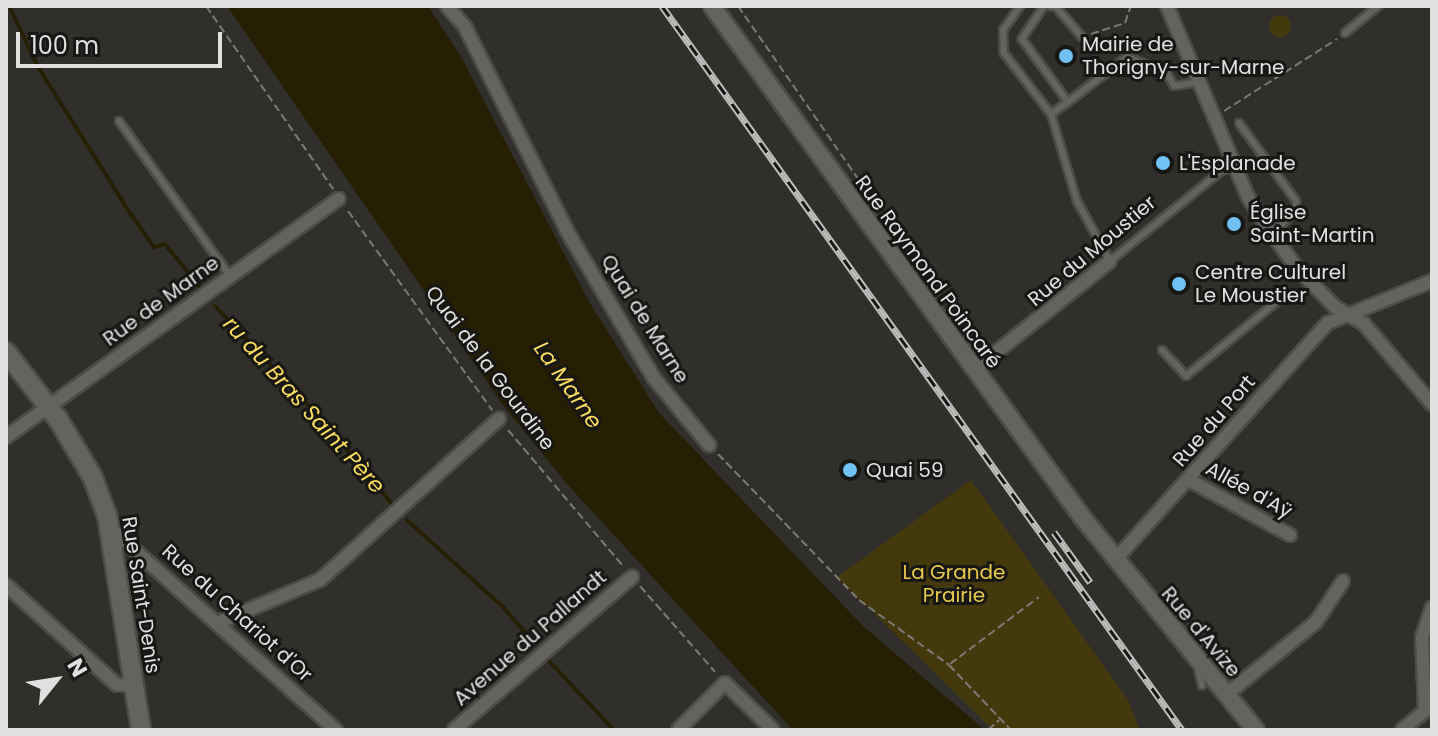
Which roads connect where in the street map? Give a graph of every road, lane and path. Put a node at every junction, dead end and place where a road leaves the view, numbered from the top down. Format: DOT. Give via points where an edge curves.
graph roads {
  1 [pos="206,6"];
  2 [pos="447,6"];
  3 [pos="712,6"];
  4 [pos="738,6"];
  5 [pos="1020,6"];
  6 [pos="1047,6"];
  7 [pos="1131,6"];
  8 [pos="1167,6"];
  9 [pos="1378,6"];
  10 [pos="1345,33"];
  11 [pos="1082,37"];
  12 [pos="1200,81"];
  13 [pos="1068,102"];
  14 [pos="1051,114"];
  15 [pos="1216,116"];
  16 [pos="119,121"];
  17 [pos="1239,123"];
  18 [pos="1235,166"];
  19 [pos="339,199"];
  20 [pos="891,226"];
  21 [pos="1272,233"];
  22 [pos="1110,261"];
  23 [pos="230,276"];
  24 [pos="1432,281"];
  25 [pos="1285,295"];
  26 [pos="1347,313"];
  27 [pos="1162,350"];
  28 [pos="6,352"];
  29 [pos="974,370"];
  30 [pos="1432,404"];
  31 [pos="49,406"];
  32 [pos="499,419"];
  33 [pos="6,437"];
  34 [pos="709,445"];
  35 [pos="1189,480"];
  36 [pos="110,528"];
  37 [pos="1290,535"];
  38 [pos="1115,560"];
  39 [pos="632,577"];
  40 [pos="1343,581"];
  41 [pos="6,585"];
  42 [pos="1039,597"];
  43 [pos="1432,608"];
  44 [pos="217,623"];
  45 [pos="1199,660"];
  46 [pos="949,665"];
  47 [pos="725,683"];
  48 [pos="134,685"];
  49 [pos="1202,685"];
  50 [pos="1227,694"];
  51 [pos="1428,708"];
  52 [pos="1000,719"];
  53 [pos="141,730"];
  54 [pos="336,730"];
  55 [pos="454,730"];
  56 [pos="678,730"];
  57 [pos="773,730"];
  58 [pos="988,730"];
  59 [pos="1011,730"];
  60 [pos="1256,730"];
  61 [pos="1402,730"];
  1 -- 19 [label="path, Quai de la Gourdine"];
  2 -- 34 [label="street, Quai de Marne" via="465,27 567,231 654,378"];
  3 -- 29 [label="street, Rue Raymond Poincaré"];
  4 -- 20 [label="path"];
  5 -- 14 [label="lane" via="1009,16 1002,45"];
  6 -- 11 [label="lane" via="1056,7"];
  6 -- 13 [label="lane" via="1022,39"];
  7 -- 11 [label="path" via="1125,23"];
  8 -- 12 [label="street"];
  9 -- 10 [label="lane"];
  10 -- 15 [label="path"];
  12 -- 13 [label="lane" via="1174,86 1166,72 1127,57"];
  12 -- 15 [label="street"];
  13 -- 14 [label="lane"];
  14 -- 22 [label="lane" via="1077,201"];
  15 -- 18 [label="street"];
  16 -- 23 [label="lane"];
  17 -- 21 [label="lane" via="1296,201 1296,211"];
  18 -- 21 [label="street"];
  18 -- 22 [label="lane, Rue du Moustier" via="1221,171"];
  19 -- 23 [label="street, Rue de Marne"];
  19 -- 32 [label="path, Quai de la Gourdine"];
  21 -- 26 [label="street" via="1296,267"];
  22 -- 29 [label="street, Rue du Moustier"];
  23 -- 31 [label="street, Rue de Marne"];
  24 -- 26 [label="street, Rue du Port"];
  25 -- 27 [label="lane" via="1186,376"];
  26 -- 30 [label="street" via="1364,324"];
  26 -- 35 [label="street, Rue du Port" via="1317,334"];
  28 -- 31 [label="main road, Rue Saint-Denis"];
  29 -- 38 [label="street, Rue Raymond Poincaré"];
  31 -- 33 [label="street, Rue de Marne"];
  31 -- 36 [label="main road, Rue Saint-Denis" via="92,476"];
  32 -- 39 [label="path, Quai de la Gourdine"];
  32 -- 44 [label="street" via="334,570"];
  34 -- 46 [label="path" via="859,600"];
  35 -- 37 [label="street, Allée d'Aÿ"];
  35 -- 38 [label="street, Rue du Port"];
  36 -- 44 [label="street, Rue du Chariot d'Or"];
  36 -- 48 [label="main road, Rue Saint-Denis"];
  38 -- 45 [label="street, Rue d'Avize"];
  39 -- 47 [label="path, Quai de la Gourdine"];
  39 -- 55 [label="street, Avenue du Pallandt"];
  40 -- 50 [label="street" via="1316,622"];
  41 -- 48 [label="street" via="117,685"];
  42 -- 46 [label="path"];
  43 -- 51 [label="street" via="1422,637"];
  44 -- 54 [label="street, Rue du Chariot d'Or"];
  45 -- 49 [label="lane" via="1195,671"];
  45 -- 50 [label="street, Rue d'Avize"];
  46 -- 52 [label="path"];
  47 -- 56 [label="street"];
  47 -- 57 [label="street"];
  48 -- 53 [label="main road, Rue Saint-Denis"];
  50 -- 60 [label="street, Rue d'Avize"];
  51 -- 61 [label="street"];
  52 -- 58 [label="path"];
  52 -- 59 [label="path"];
}
